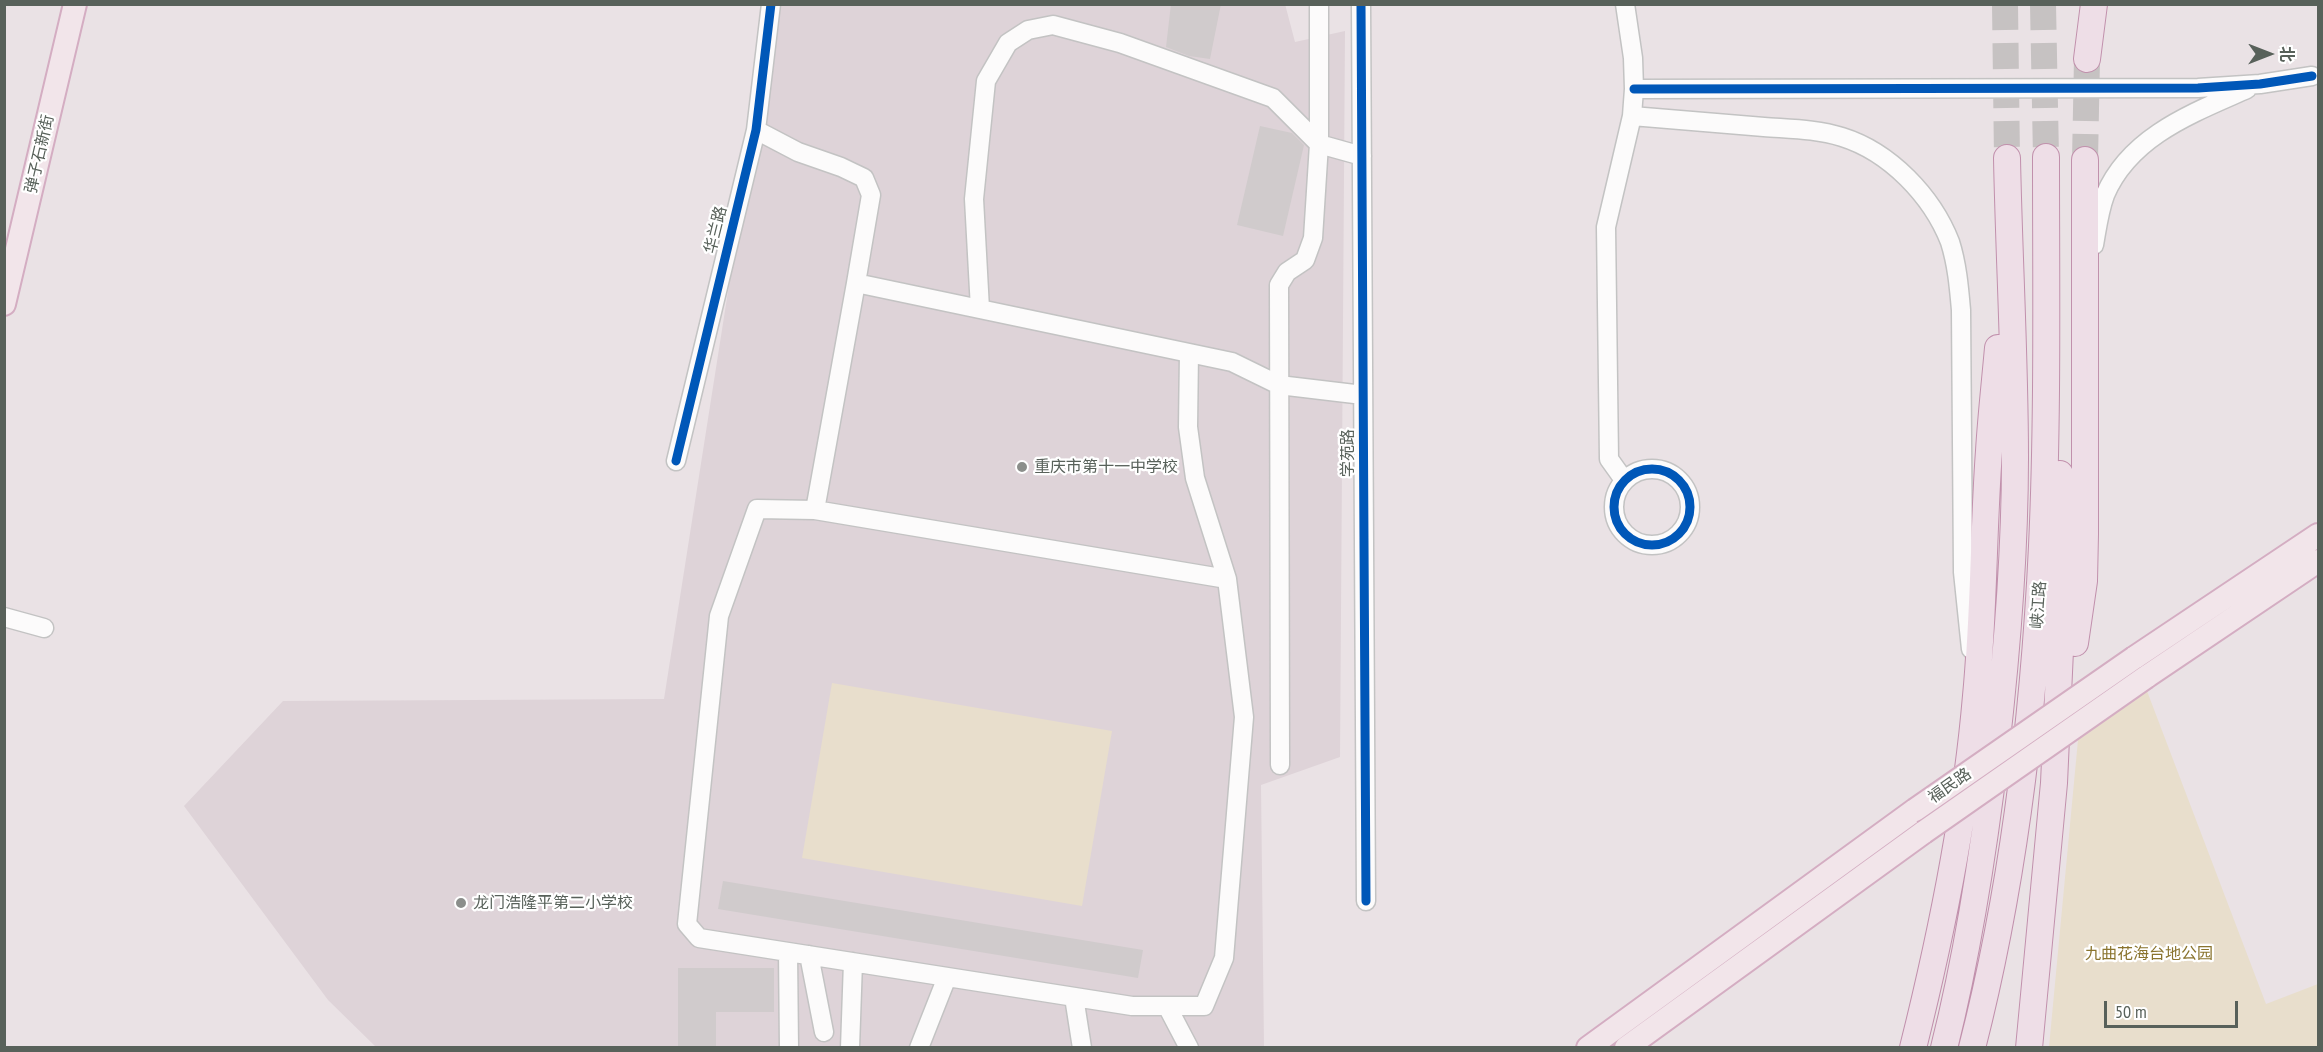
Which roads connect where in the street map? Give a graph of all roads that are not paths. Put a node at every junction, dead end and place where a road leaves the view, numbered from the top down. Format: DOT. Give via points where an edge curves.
graph roads {
  1 [pos="75,4"];
  2 [pos="771,4"];
  3 [pos="1319,4"];
  4 [pos="1361,4"];
  5 [pos="1625,4"];
  6 [pos="2094,4"];
  7 [pos="2087,59"];
  8 [pos="2312,76"];
  9 [pos="2260,84"];
  10 [pos="1634,89"];
  11 [pos="1632,116"];
  12 [pos="756,130"];
  13 [pos="1319,144"];
  14 [pos="1362,156"];
  15 [pos="2046,157"];
  16 [pos="2007,158"];
  17 [pos="2085,160"];
  18 [pos="2009,234"];
  19 [pos="856,283"];
  20 [pos="2046,285"];
  21 [pos="4,304"];
  22 [pos="980,309"];
  23 [pos="2085,309"];
  24 [pos="1188,353"];
  25 [pos="1279,385"];
  26 [pos="1363,395"];
  27 [pos="676,461"];
  28 [pos="1624,480"];
  29 [pos="815,510"];
  30 [pos="2319,535"];
  31 [pos="2319,561"];
  32 [pos="1227,579"];
  33 [pos="4,617"];
  34 [pos="44,628"];
  35 [pos="2140,667"];
  36 [pos="1976,698"];
  37 [pos="1280,765"];
  38 [pos="2054,783"];
  39 [pos="1366,901"];
  40 [pos="788,952"];
  41 [pos="809,955"];
  42 [pos="853,962"];
  43 [pos="947,977"];
  44 [pos="1074,997"];
  45 [pos="1167,1006"];
  46 [pos="1923,1007"];
  47 [pos="824,1032"];
  48 [pos="789,1047"];
  49 [pos="850,1047"];
  50 [pos="919,1047"];
  51 [pos="1082,1047"];
  52 [pos="1189,1047"];
  53 [pos="1588,1047"];
  54 [pos="1626,1047"];
  55 [pos="1908,1047"];
  56 [pos="1913,1047"];
  57 [pos="1944,1047"];
  58 [pos="1972,1047"];
  59 [pos="2031,1047"];
  1 -- 21 [label="main road, 弹子石新街"];
  2 -- 12 [label="street, 华兰路"];
  3 -- 13 [label="street"];
  4 -- 14 [label="street, 学苑路"];
  5 -- 10 [label="street"];
  6 -- 7 [label="highway"];
  8 -- 9 [label="street"];
  9 -- 10 [label="street" via="2198,88"];
  9 -- 23 [label="street" via="2165,128 2146,141 2115,177 2099,215"];
  10 -- 11 [label="street"];
  11 -- 28 [label="street" via="1606,227 1609,459"];
  11 -- 36 [label="street" via="1842,137 1893,166 1936,212 1950,243 1961,310 1963,572"];
  12 -- 19 [label="street" via="798,152 864,178 872,195"];
  12 -- 27 [label="street, 华兰路"];
  13 -- 14 [label="street"];
  13 -- 22 [label="street" via="1273,98 1120,43 1053,26 1028,30 1008,43 986,81 974,199"];
  13 -- 25 [label="street" via="1313,238 1305,260 1287,272 1279,285"];
  14 -- 26 [label="street, 学苑路"];
  15 -- 20 [label="highway, 峡江路"];
  16 -- 18 [label="highway, 峡江路"];
  17 -- 23 [label="highway"];
  18 -- 36 [label="highway" via="1989,452"];
  18 -- 57 [label="highway, 峡江路" via="2015,457 2008,626 1981,864"];
  19 -- 22 [label="street"];
  19 -- 29 [label="street"];
  20 -- 38 [label="highway" via="2062,542"];
  20 -- 58 [label="highway, 峡江路" via="2042,545 2032,702 2008,875"];
  22 -- 24 [label="street"];
  23 -- 38 [label="highway" via="2084,581"];
  24 -- 25 [label="street" via="1232,362"];
  24 -- 32 [label="street" via="1188,428 1195,478"];
  25 -- 26 [label="street"];
  25 -- 37 [label="street"];
  26 -- 39 [label="street, 学苑路"];
  28 -- 28 [label="street" via="1614,507 1624,533 1632,540 1650,545 1660,545 1678,535 1691,507 1679,479 1652,468"];
  29 -- 32 [label="street"];
  29 -- 40 [label="street" via="757,509 719,616 687,924 699,938"];
  30 -- 35 [label="main road, 福民路"];
  31 -- 35 [label="main road, 福民路"];
  32 -- 45 [label="street" via="1244,717 1224,958 1204,1006"];
  33 -- 34 [label="street"];
  35 -- 53 [label="main road, 福民路, bridge" via="1915,810"];
  35 -- 54 [label="main road, 福民路, bridge" via="1924,832"];
  36 -- 46 [label="highway" via="1953,864"];
  38 -- 59 [label="highway"];
  40 -- 41 [label="street"];
  40 -- 48 [label="street"];
  41 -- 42 [label="street"];
  41 -- 47 [label="street"];
  42 -- 43 [label="street"];
  42 -- 49 [label="street"];
  43 -- 44 [label="street"];
  43 -- 50 [label="street"];
  44 -- 45 [label="street" via="1132,1006"];
  44 -- 51 [label="street"];
  45 -- 52 [label="street"];
  46 -- 55 [label="highway"];
  46 -- 56 [label="highway"];
}
